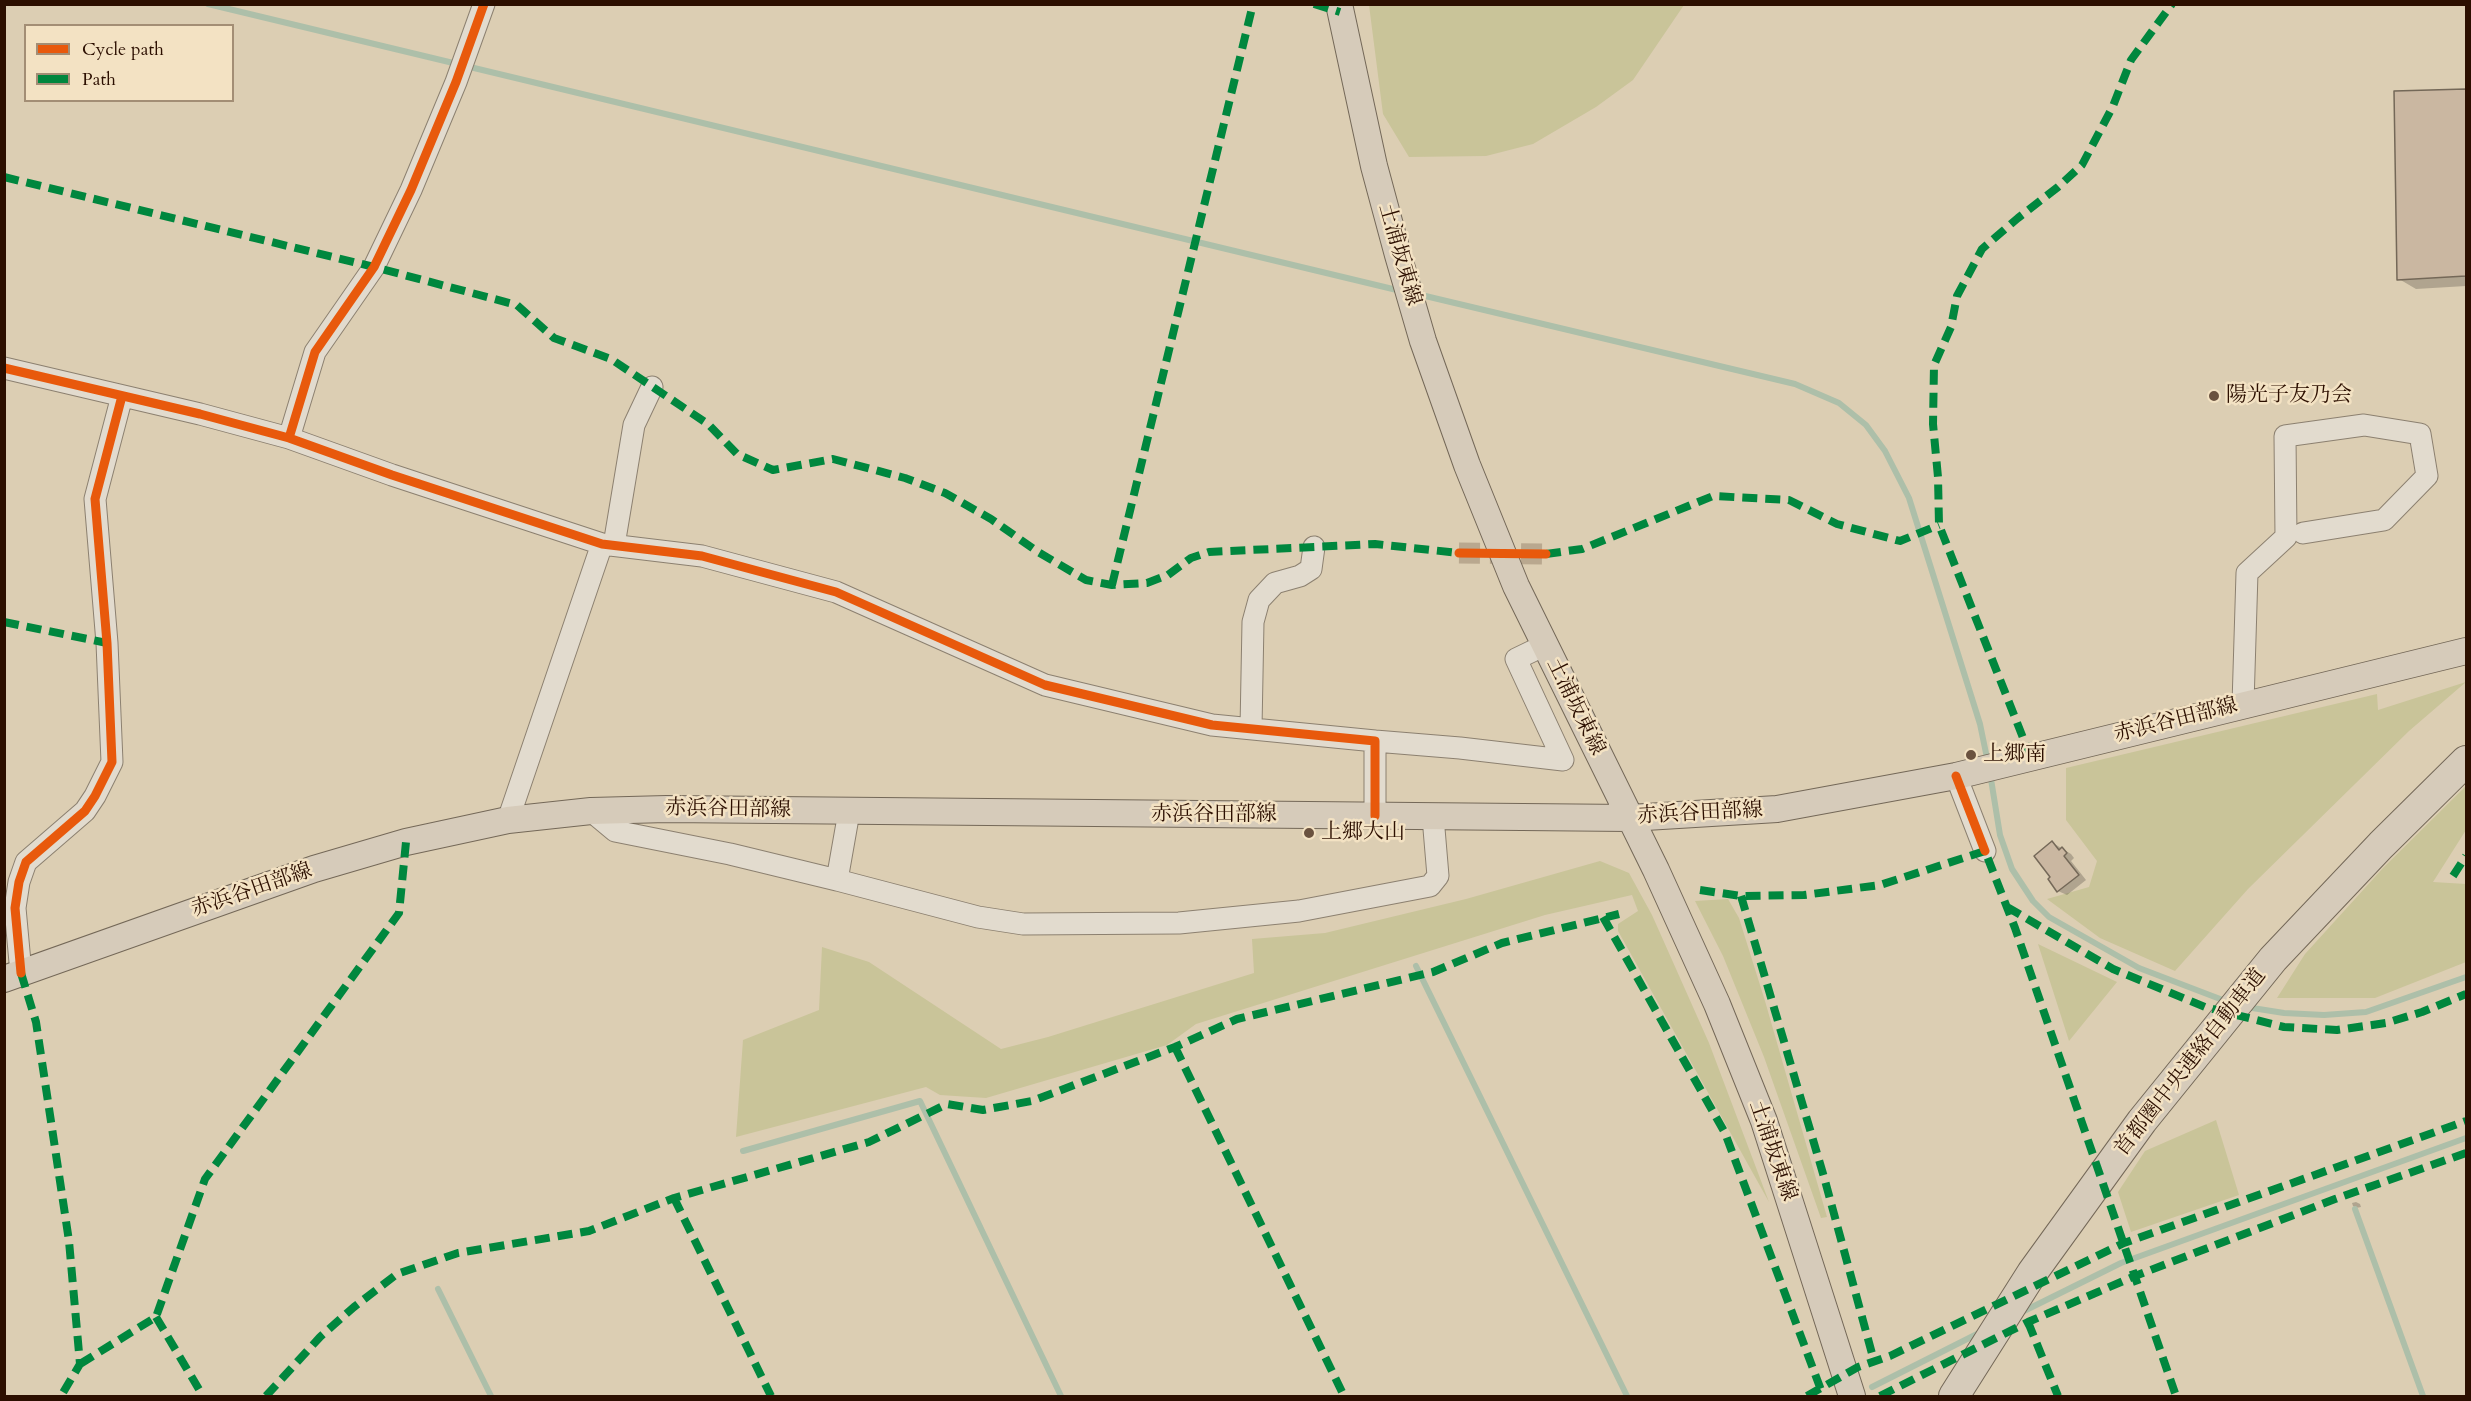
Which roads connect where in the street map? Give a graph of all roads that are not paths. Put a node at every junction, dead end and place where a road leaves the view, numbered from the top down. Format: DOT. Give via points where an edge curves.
graph roads {
  1 [pos="484,4"];
  2 [pos="1340,4"];
  3 [pos="4,368"];
  4 [pos="652,387"];
  5 [pos="122,396"];
  6 [pos="289,438"];
  7 [pos="2303,533"];
  8 [pos="608,544"];
  9 [pos="1314,547"];
  10 [pos="1545,645"];
  11 [pos="2466,651"];
  12 [pos="2243,704"];
  13 [pos="1251,728"];
  14 [pos="1375,741"];
  15 [pos="2466,761"];
  16 [pos="1956,776"];
  17 [pos="591,811"];
  18 [pos="849,812"];
  19 [pos="1375,816"];
  20 [pos="1433,817"];
  21 [pos="1629,818"];
  22 [pos="508,820"];
  23 [pos="1985,851"];
  24 [pos="837,880"];
  25 [pos="13,976"];
  26 [pos="1852,1396"];
  27 [pos="1954,1396"];
  1 -- 6 [label="street" via="452,93 374,267 315,352"];
  2 -- 10 [label="main road, 土浦坂東線" via="1374,166 1423,341 1497,542"];
  3 -- 5 [label="street"];
  4 -- 8 [label="street" via="634,425"];
  5 -- 6 [label="street"];
  5 -- 25 [label="street" via="95,499 112,762 85,811 26,862 15,908"];
  6 -- 8 [label="street"];
  7 -- 12 [label="street" via="2384,520 2427,476 2420,434 2364,425 2285,436 2286,537 2247,573"];
  8 -- 13 [label="street" via="702,556 836,592 1045,685 1212,725"];
  8 -- 22 [label="street"];
  9 -- 13 [label="street" via="1311,569 1275,583 1259,600 1253,622"];
  10 -- 14 [label="street" via="1516,659 1563,760"];
  10 -- 21 [label="main road, 土浦坂東線"];
  11 -- 12 [label="main road, 赤浜谷田部線"];
  12 -- 16 [label="main road, 赤浜谷田部線"];
  13 -- 14 [label="street"];
  14 -- 19 [label="street"];
  15 -- 27 [label="highway, 首都圏中央連絡自動車道" via="2273,959 2142,1121 2032,1272"];
  16 -- 21 [label="main road, 赤浜谷田部線" via="1777,809"];
  16 -- 23 [label="street"];
  17 -- 18 [label="main road, 赤浜谷田部線"];
  17 -- 22 [label="main road, 赤浜谷田部線"];
  17 -- 24 [label="street" via="615,831"];
  18 -- 19 [label="main road, 赤浜谷田部線"];
  18 -- 24 [label="street"];
  19 -- 20 [label="main road, 赤浜谷田部線"];
  20 -- 21 [label="main road, 赤浜谷田部線"];
  20 -- 24 [label="street" via="1438,876 1430,886 1287,912 1179,923 1023,924 978,917"];
  21 -- 26 [label="main road, 土浦坂東線" via="1718,1004 1764,1121"];
  22 -- 25 [label="main road, 赤浜谷田部線" via="406,842 314,869"];
}
